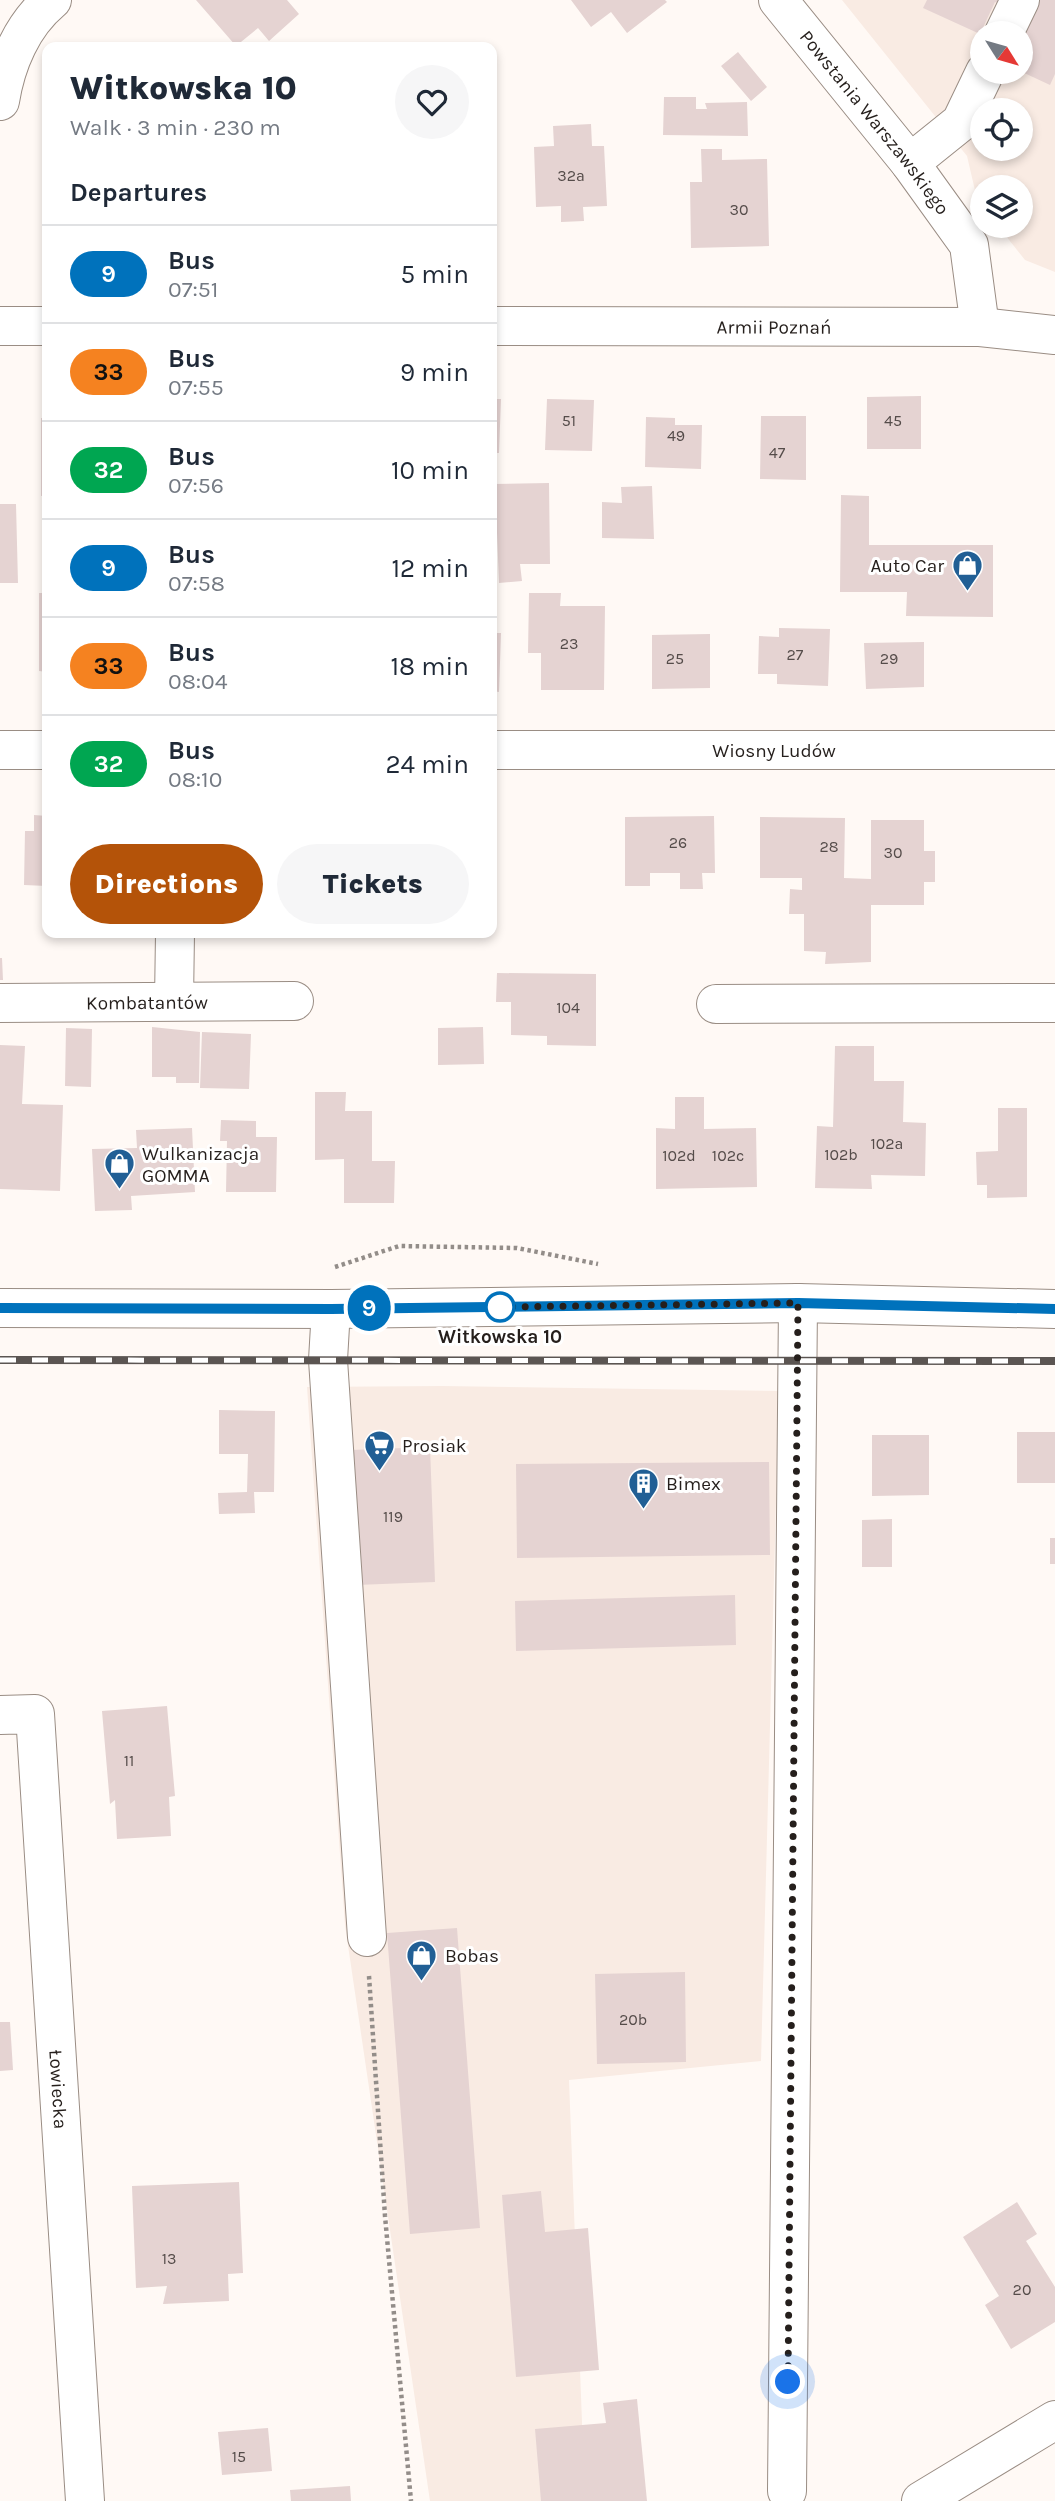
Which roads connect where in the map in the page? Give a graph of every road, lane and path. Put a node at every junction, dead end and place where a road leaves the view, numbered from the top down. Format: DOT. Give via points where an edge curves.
graph roads {
  1 [pos="52,0"];
  2 [pos="778,0"];
  3 [pos="1020,0"];
  4 [pos="1010,21"];
  5 [pos="979,84"];
  6 [pos="0,101"];
  7 [pos="910,163"];
  8 [pos="0,326"];
  9 [pos="42,326"];
  10 [pos="497,327"];
  11 [pos="980,327"];
  12 [pos="1055,335"];
  13 [pos="0,750"];
  14 [pos="42,750"];
  15 [pos="497,750"];
  16 [pos="1055,750"];
  17 [pos="175,938"];
  18 [pos="174,1001"];
  19 [pos="294,1001"];
  20 [pos="0,1003"];
  21 [pos="1055,1003"];
  22 [pos="716,1004"];
  23 [pos="798,1303"];
  24 [pos="0,1308"];
  25 [pos="331,1309"];
  26 [pos="1055,1309"];
  27 [pos="0,1714"];
  28 [pos="367,1937"];
  29 [pos="1055,2420"];
  30 [pos="787,2491"];
  31 [pos="85,2501"];
  32 [pos="411,2501"];
  33 [pos="921,2501"];
  1 -- 6 [label="street" via="37,12 6,67"];
  2 -- 7 [label="street, Powstania Warszawskiego"];
  3 -- 4 [label="street"];
  5 -- 7 [label="street" via="961,121"];
  7 -- 11 [label="street, Powstania Warszawskiego" via="969,245"];
  8 -- 9 [label="street"];
  10 -- 11 [label="street, Armii Poznań"];
  11 -- 12 [label="street, Armii Poznań"];
  13 -- 14 [label="street"];
  15 -- 16 [label="street, Wiosny Ludów"];
  17 -- 18 [label="street"];
  18 -- 19 [label="street, Kombatantów"];
  18 -- 20 [label="street, Kombatantów"];
  21 -- 22 [label="street"];
  23 -- 25 [label="street"];
  23 -- 26 [label="street"];
  23 -- 30 [label="street"];
  24 -- 25 [label="street"];
  25 -- 28 [label="street" via="328,1360"];
  27 -- 31 [label="street, Łowiecka" via="35,1714"];
  28 -- 32 [label="path" via="385,2216"];
  29 -- 33 [label="street"];
}
